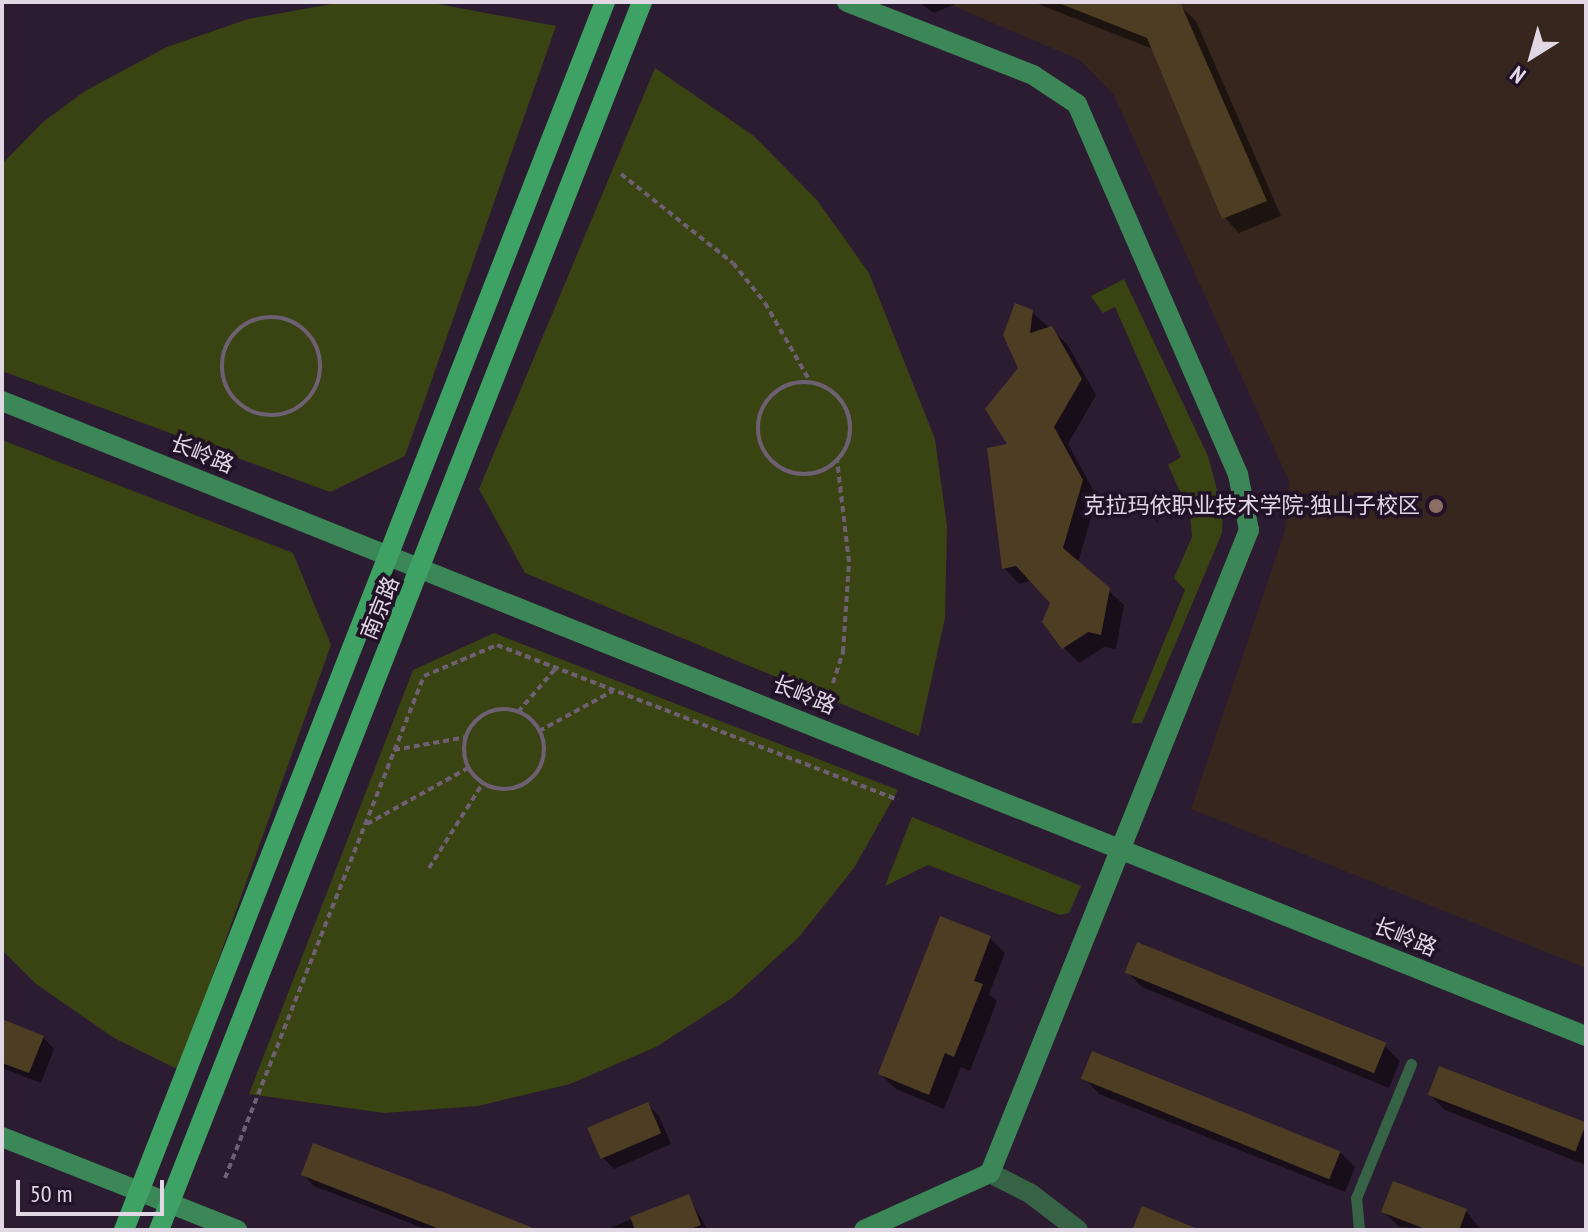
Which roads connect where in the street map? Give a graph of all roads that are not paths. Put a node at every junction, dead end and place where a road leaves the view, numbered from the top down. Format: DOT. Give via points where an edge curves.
graph roads {
  1 [pos="605,2"];
  2 [pos="642,2"];
  3 [pos="847,2"];
  4 [pos="2,401"];
  5 [pos="388,554"];
  6 [pos="422,567"];
  7 [pos="1124,850"];
  8 [pos="1586,1036"];
  9 [pos="1411,1064"];
  10 [pos="2,1137"];
  11 [pos="990,1173"];
  12 [pos="139,1190"];
  13 [pos="170,1202"];
  14 [pos="124,1230"];
  15 [pos="159,1230"];
  16 [pos="237,1230"];
  17 [pos="864,1230"];
  18 [pos="1078,1230"];
  19 [pos="1359,1230"];
  1 -- 5 [label="main road, 南京路"];
  2 -- 6 [label="main road, 南京路"];
  3 -- 7 [label="street" via="1033,75 1077,104 1238,474 1249,530"];
  4 -- 5 [label="street, 长岭路"];
  5 -- 6 [label="street, 长岭路"];
  5 -- 12 [label="main road, 南京路"];
  6 -- 7 [label="street, 长岭路"];
  6 -- 13 [label="main road, 南京路"];
  7 -- 8 [label="street, 长岭路"];
  7 -- 11 [label="street"];
  9 -- 19 [label="lane" via="1356,1198"];
  10 -- 12 [label="street"];
  11 -- 17 [label="street"];
  11 -- 18 [label="street" via="1031,1194"];
  12 -- 13 [label="street"];
  12 -- 14 [label="main road, 南京路"];
  13 -- 15 [label="main road, 南京路"];
  13 -- 16 [label="street"];
}
